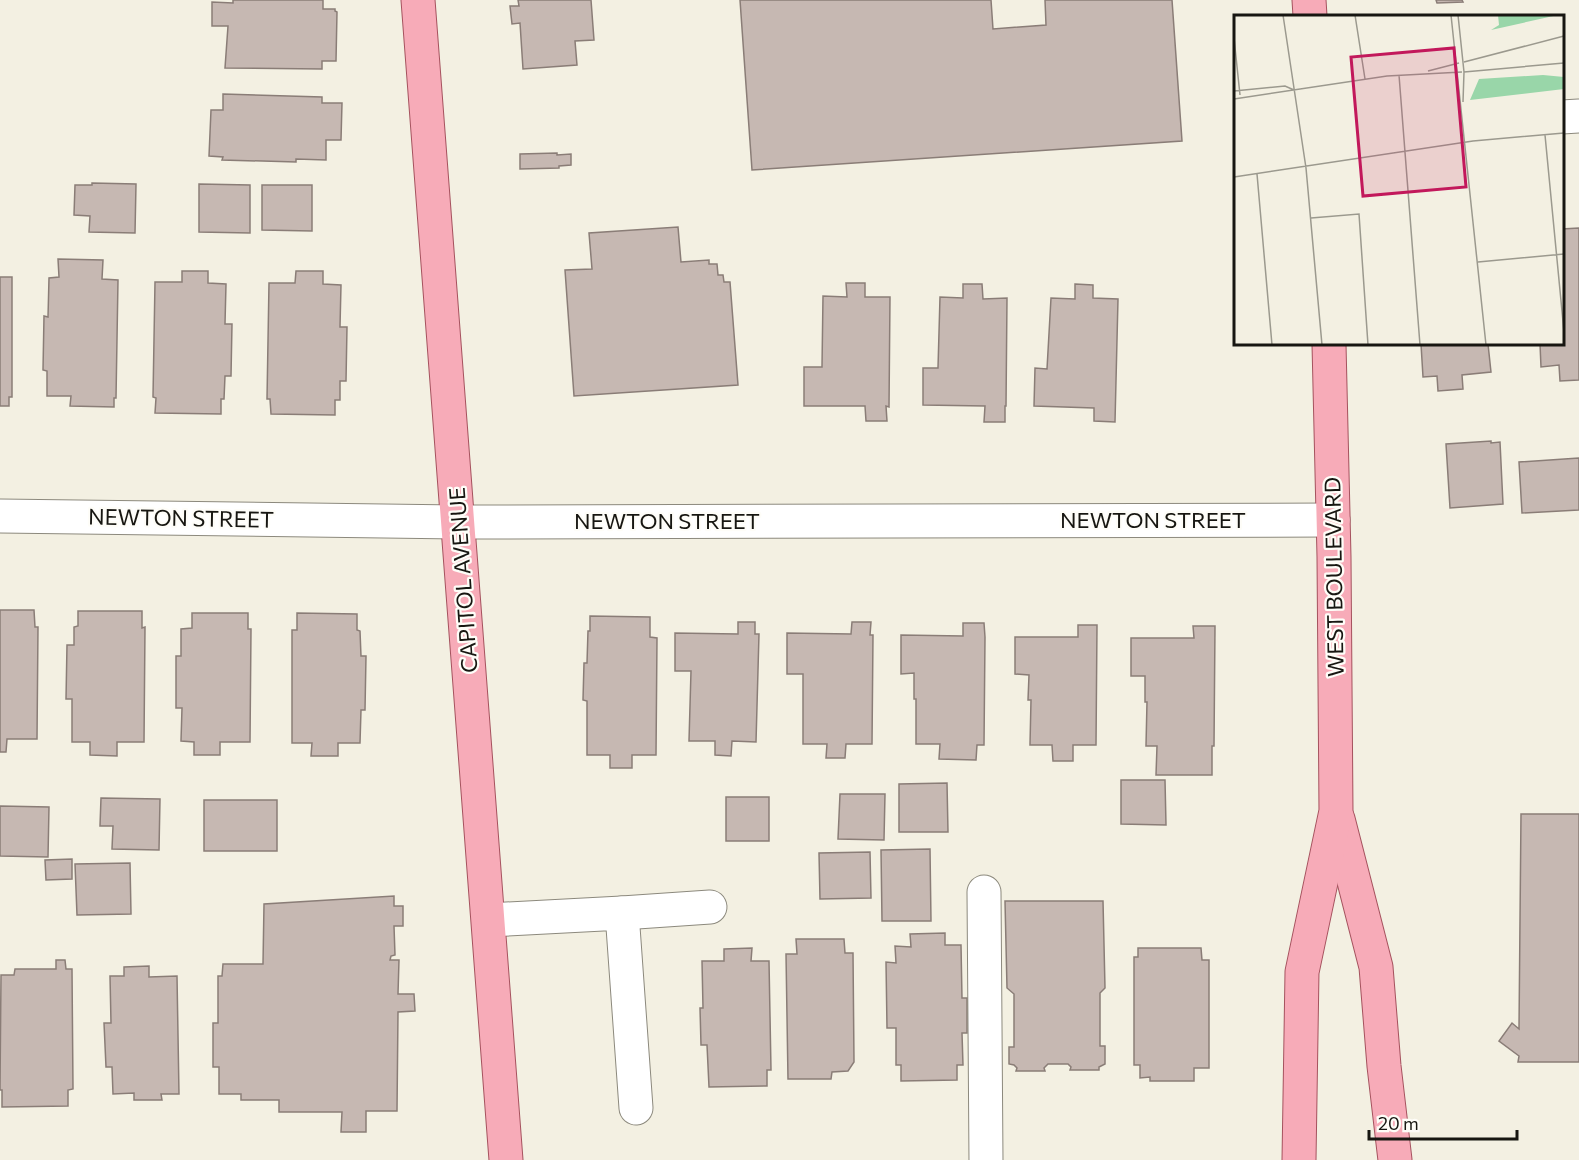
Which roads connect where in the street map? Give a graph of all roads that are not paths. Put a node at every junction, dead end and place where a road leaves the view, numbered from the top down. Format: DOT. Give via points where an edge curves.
graph roads {
  1 [pos="418,0"];
  2 [pos="1309,0"];
  3 [pos="1310,15"];
  4 [pos="1579,116"];
  5 [pos="1564,117"];
  6 [pos="1329,345"];
  7 [pos="0,516"];
  8 [pos="1333,520"];
  9 [pos="458,522"];
  10 [pos="1336,811"];
  11 [pos="984,892"];
  12 [pos="710,907"];
  13 [pos="622,913"];
  14 [pos="489,920"];
  15 [pos="636,1108"];
  16 [pos="506,1160"];
  17 [pos="986,1160"];
  18 [pos="1299,1160"];
  19 [pos="1395,1160"];
  1 -- 9 [label="main road, CAPITOL AVENUE"];
  2 -- 3 [label="main road"];
  4 -- 5 [label="street"];
  6 -- 8 [label="main road, WEST BOULEVARD"];
  7 -- 9 [label="street, NEWTON STREET"];
  8 -- 9 [label="street, NEWTON STREET"];
  8 -- 10 [label="main road, WEST BOULEVARD"];
  9 -- 14 [label="main road, CAPITOL AVENUE"];
  10 -- 18 [label="main road, WEST BOULEVARD" via="1302,972"];
  10 -- 19 [label="main road, WEST BOULEVARD" via="1376,967"];
  11 -- 17 [label="street"];
  12 -- 13 [label="street"];
  13 -- 14 [label="street"];
  13 -- 15 [label="street"];
  14 -- 16 [label="main road, CAPITOL AVENUE"];
}
